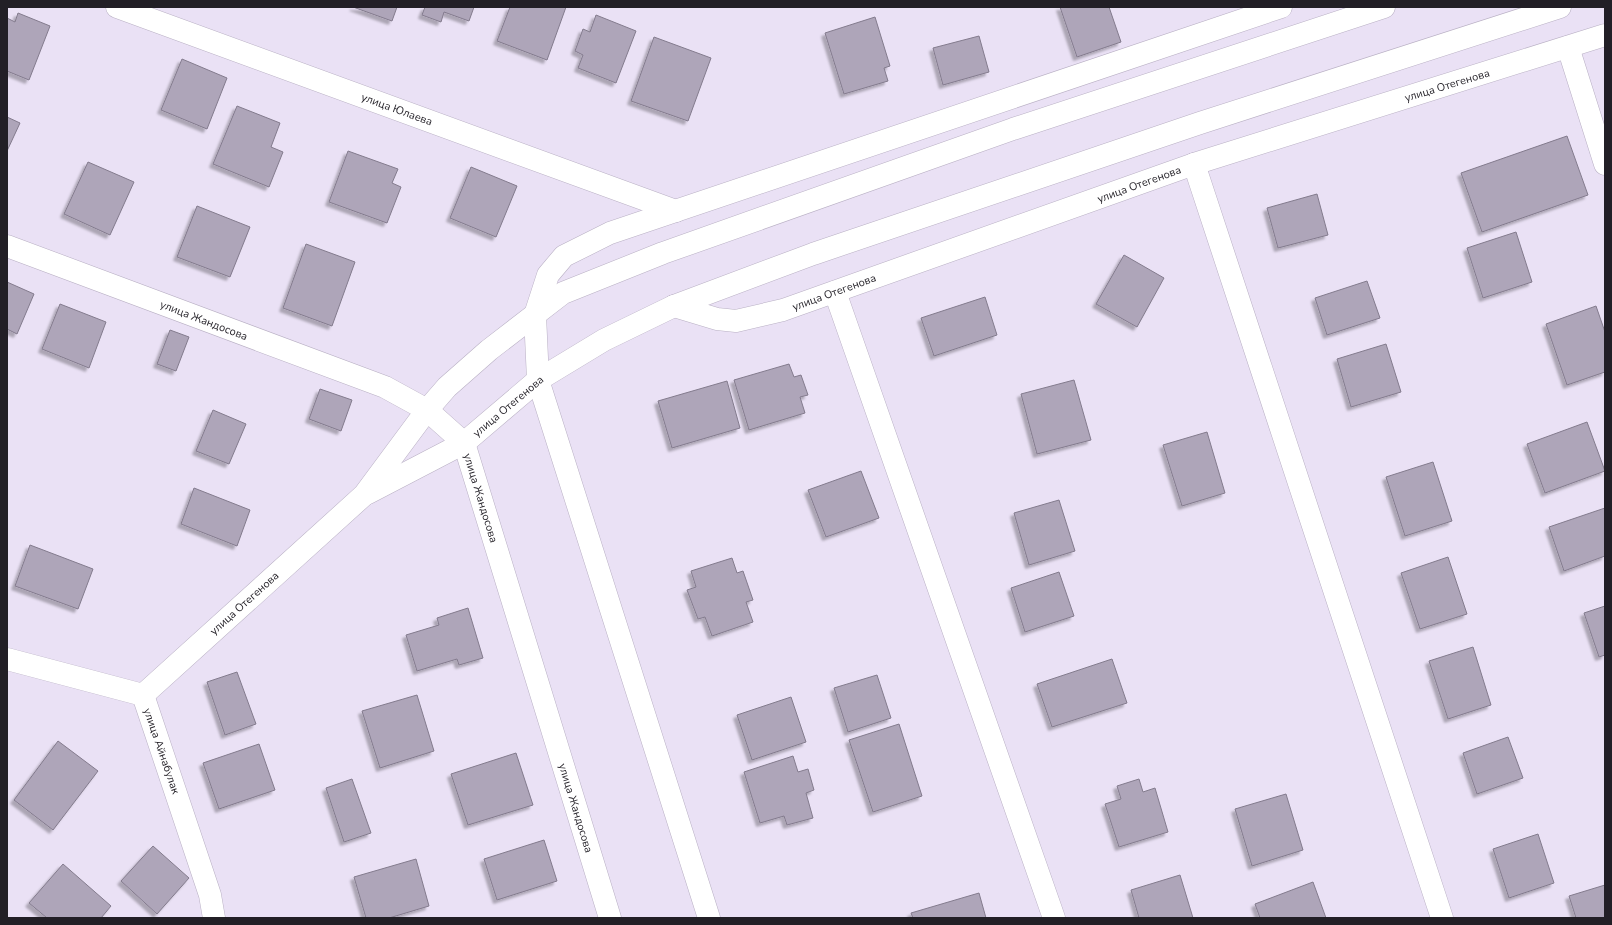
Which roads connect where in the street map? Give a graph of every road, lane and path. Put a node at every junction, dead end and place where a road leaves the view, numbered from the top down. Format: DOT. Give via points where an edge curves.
graph roads {
  1 [pos="117,7"];
  2 [pos="1281,7"];
  3 [pos="1384,7"];
  4 [pos="1560,7"];
  5 [pos="1605,35"];
  6 [pos="1568,47"];
  7 [pos="1194,164"];
  8 [pos="1605,164"];
  9 [pos="676,211"];
  10 [pos="7,246"];
  11 [pos="835,292"];
  12 [pos="674,306"];
  13 [pos="535,315"];
  14 [pos="538,380"];
  15 [pos="427,410"];
  16 [pos="464,444"];
  17 [pos="364,495"];
  18 [pos="7,659"];
  19 [pos="143,695"];
  20 [pos="214,918"];
  21 [pos="610,918"];
  22 [pos="709,918"];
  23 [pos="1054,918"];
  24 [pos="1442,918"];
  1 -- 9 [label="street, улица Юлаева"];
  2 -- 9 [label="street"];
  3 -- 13 [label="street, улица Отегенова" via="1013,128 670,250 563,293"];
  4 -- 12 [label="street, улица Отегенова" via="1200,123 813,254"];
  5 -- 6 [label="street, улица Отегенова"];
  6 -- 7 [label="street, улица Отегенова"];
  6 -- 8 [label="street"];
  7 -- 11 [label="street, улица Отегенова"];
  7 -- 24 [label="street"];
  9 -- 13 [label="street" via="610,233 564,256 548,275"];
  10 -- 15 [label="street, улица Жандосова" via="385,387"];
  11 -- 12 [label="street, улица Отегенова" via="783,310 736,320 717,320"];
  11 -- 23 [label="street"];
  12 -- 14 [label="street, улица Отегенова" via="604,340"];
  13 -- 14 [label="street"];
  13 -- 15 [label="street, улица Отегенова" via="489,350 447,387"];
  14 -- 16 [label="street, улица Отегенова"];
  14 -- 22 [label="street"];
  15 -- 16 [label="street, улица Жандосова"];
  15 -- 17 [label="street, улица Отегенова"];
  16 -- 17 [label="street, улица Отегенова"];
  16 -- 21 [label="street, улица Жандосова"];
  17 -- 19 [label="street, улица Отегенова"];
  18 -- 19 [label="street, улица Айнабулак"];
  19 -- 20 [label="street, улица Айнабулак" via="210,895"];
}
